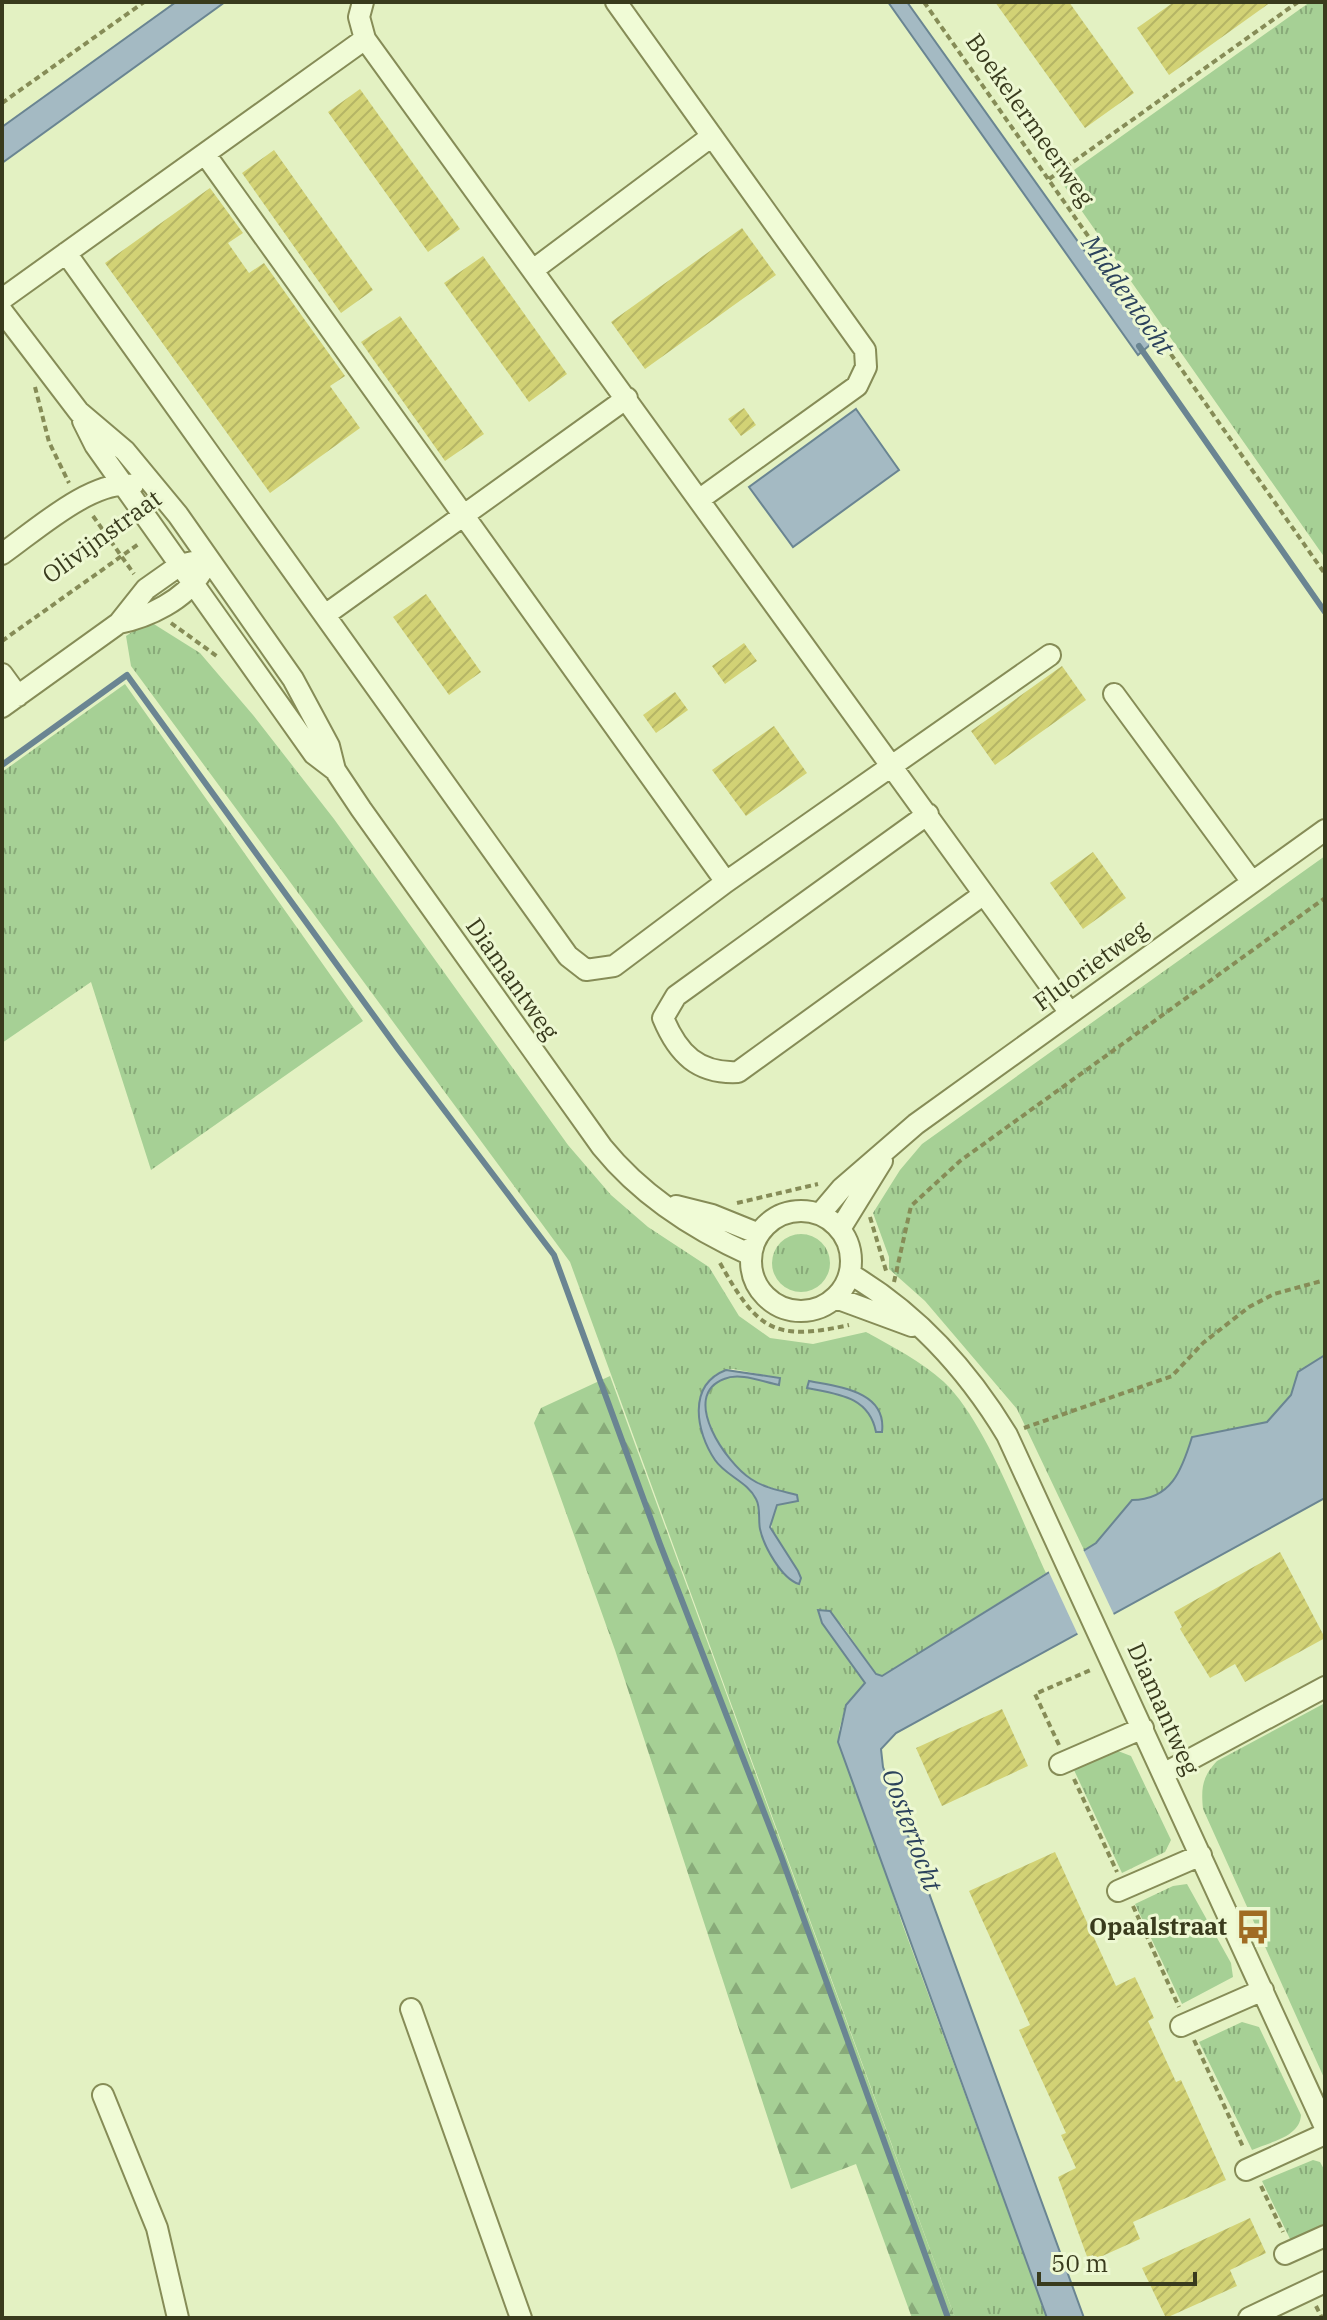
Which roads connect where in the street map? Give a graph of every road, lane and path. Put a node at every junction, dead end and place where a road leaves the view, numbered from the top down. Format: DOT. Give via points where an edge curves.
graph roads {
  1 [pos="144,2"];
  2 [pos="363,2"];
  3 [pos="616,2"];
  4 [pos="924,2"];
  5 [pos="1298,2"];
  6 [pos="365,39"];
  7 [pos="2,103"];
  8 [pos="712,136"];
  9 [pos="205,154"];
  10 [pos="1048,179"];
  11 [pos="66,253"];
  12 [pos="533,270"];
  13 [pos="2,299"];
  14 [pos="2,311"];
  15 [pos="627,398"];
  16 [pos="79,412"];
  17 [pos="121,483"];
  18 [pos="156,488"];
  19 [pos="700,499"];
  20 [pos="463,515"];
  21 [pos="157,531"];
  22 [pos="2,554"];
  23 [pos="209,559"];
  24 [pos="180,565"];
  25 [pos="1325,574"];
  26 [pos="194,584"];
  27 [pos="325,615"];
  28 [pos="119,623"];
  29 [pos="2,641"];
  30 [pos="1050,655"];
  31 [pos="2,674"];
  32 [pos="1114,694"];
  33 [pos="10,701"];
  34 [pos="894,765"];
  35 [pos="335,770"];
  36 [pos="928,814"];
  37 [pos="1325,830"];
  38 [pos="726,882"];
  39 [pos="1252,882"];
  40 [pos="984,894"];
  41 [pos="1325,898"];
  42 [pos="1070,1013"];
  43 [pos="890,1147"];
  44 [pos="832,1180"];
  45 [pos="664,1203"];
  46 [pos="736,1203"];
  47 [pos="868,1209"];
  48 [pos="820,1214"];
  49 [pos="840,1229"];
  50 [pos="759,1234"];
  51 [pos="713,1252"];
  52 [pos="751,1255"];
  53 [pos="850,1274"];
  54 [pos="888,1278"];
  55 [pos="1325,1280"];
  56 [pos="894,1283"];
  57 [pos="836,1298"];
  58 [pos="852,1324"];
  59 [pos="923,1330"];
  60 [pos="1007,1435"];
  61 [pos="1112,1661"];
  62 [pos="1325,1687"];
  63 [pos="1143,1728"];
  64 [pos="1063,1762"];
  65 [pos="1163,1774"];
  66 [pos="1201,1855"];
  67 [pos="1121,1890"];
  68 [pos="1263,1990"];
  69 [pos="411,2009"];
  70 [pos="1184,2025"];
  71 [pos="103,2095"];
  72 [pos="1325,2127"];
  73 [pos="1325,2134"];
  74 [pos="1249,2168"];
  75 [pos="1325,2236"];
  76 [pos="1288,2253"];
  77 [pos="1317,2286"];
  78 [pos="178,2318"];
  79 [pos="521,2318"];
  80 [pos="1249,2318"];
  81 [pos="1322,2318"];
  1 -- 7 [label="path"];
  2 -- 6 [label="street" via="359,17"];
  3 -- 8 [label="street"];
  4 -- 10 [label="path, Boekelermeerweg"];
  5 -- 10 [label="path"];
  6 -- 9 [label="street"];
  6 -- 12 [label="street"];
  8 -- 12 [label="street"];
  8 -- 19 [label="street" via="865,350 866,367 857,386"];
  9 -- 11 [label="street"];
  9 -- 20 [label="street"];
  10 -- 25 [label="path, Boekelermeerweg"];
  11 -- 13 [label="street"];
  11 -- 27 [label="street"];
  12 -- 15 [label="street"];
  14 -- 16 [label="street, Diamantweg"];
  15 -- 19 [label="street"];
  15 -- 20 [label="street"];
  16 -- 17 [label="street, Diamantweg"];
  16 -- 18 [label="street, Diamantweg" via="125,451"];
  17 -- 18 [label="street"];
  17 -- 21 [label="street, Diamantweg"];
  17 -- 22 [label="street" via="80,498"];
  18 -- 23 [label="street, Diamantweg"];
  19 -- 34 [label="street"];
  20 -- 27 [label="street"];
  20 -- 38 [label="street"];
  21 -- 24 [label="street, Diamantweg"];
  21 -- 29 [label="path, Olivijnstraat"];
  23 -- 24 [label="street"];
  23 -- 26 [label="street"];
  23 -- 35 [label="street, Diamantweg" via="293,679 329,746"];
  24 -- 26 [label="street, Diamantweg"];
  24 -- 28 [label="street" via="134,600"];
  26 -- 28 [label="street" via="145,618"];
  26 -- 35 [label="street, Diamantweg" via="314,754"];
  27 -- 38 [label="street" via="568,956 586,970 614,966"];
  28 -- 33 [label="street"];
  30 -- 34 [label="street"];
  31 -- 33 [label="street"];
  32 -- 39 [label="street"];
  34 -- 36 [label="street"];
  34 -- 38 [label="street"];
  35 -- 45 [label="street, Diamantweg" via="602,1147 627,1177"];
  36 -- 40 [label="street"];
  36 -- 40 [label="street" via="676,996 663,1018 673,1042 716,1073 738,1072"];
  37 -- 39 [label="street, Fluorietweg"];
  39 -- 42 [label="street, Fluorietweg"];
  40 -- 42 [label="street"];
  41 -- 56 [label="path" via="960,1161 911,1206"];
  42 -- 43 [label="street, Fluorietweg"];
  43 -- 48 [label="street, Fluorietweg"];
  43 -- 49 [label="street, Fluorietweg"];
  44 -- 46 [label="path"];
  45 -- 50 [label="street, Diamantweg"];
  45 -- 52 [label="street, Diamantweg" via="706,1234"];
  47 -- 54 [label="path"];
  48 -- 49 [label="street"];
  48 -- 50 [label="street" via="786,1213"];
  49 -- 53 [label="street" via="849,1246"];
  50 -- 52 [label="street"];
  51 -- 58 [label="path" via="750,1312 778,1330 815,1333"];
  52 -- 57 [label="street" via="757,1285 778,1306 809,1311"];
  53 -- 57 [label="street"];
  53 -- 59 [label="street, Diamantweg" via="896,1302"];
  55 -- 60 [label="path" via="1249,1307 1172,1376"];
  57 -- 59 [label="street, Diamantweg"];
  59 -- 60 [label="street, Diamantweg" via="962,1369"];
  60 -- 61 [label="street, Diamantweg"];
  61 -- 63 [label="street, Diamantweg"];
  61 -- 64 [label="path" via="1035,1694"];
  62 -- 65 [label="street"];
  63 -- 64 [label="street"];
  63 -- 65 [label="street, Diamantweg"];
  64 -- 67 [label="path"];
  65 -- 66 [label="street, Diamantweg"];
  66 -- 67 [label="street"];
  66 -- 68 [label="street, Diamantweg"];
  67 -- 70 [label="path"];
  68 -- 70 [label="street"];
  68 -- 72 [label="street, Diamantweg"];
  69 -- 79 [label="street"];
  70 -- 74 [label="path"];
  71 -- 78 [label="street" via="157,2228"];
  73 -- 74 [label="street"];
  74 -- 76 [label="path"];
  75 -- 76 [label="street"];
  77 -- 80 [label="street"];
  77 -- 81 [label="path"];
}
